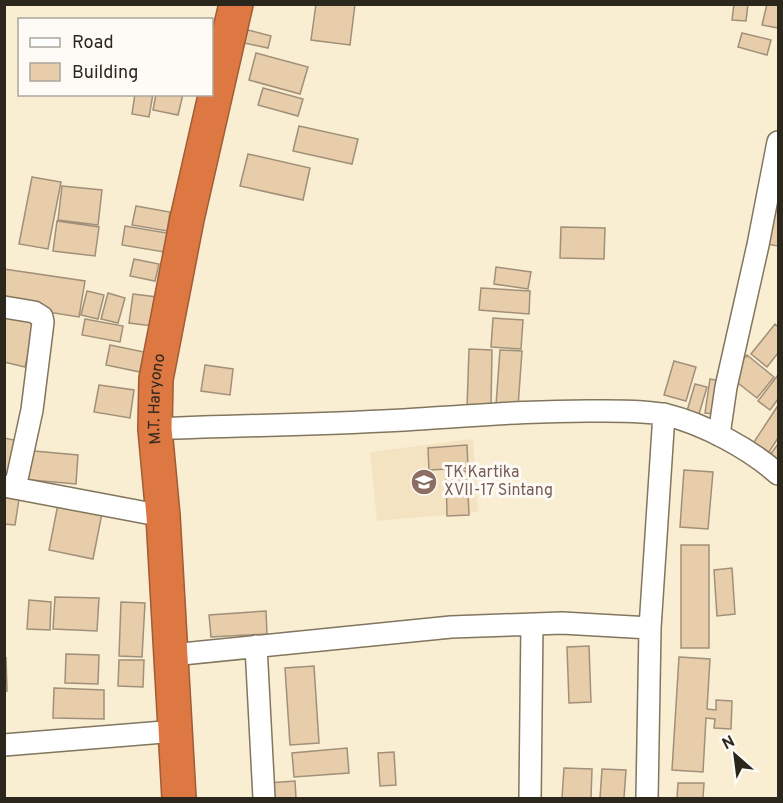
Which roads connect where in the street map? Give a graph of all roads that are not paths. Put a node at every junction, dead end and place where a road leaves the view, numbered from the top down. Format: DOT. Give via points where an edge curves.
graph roads {
  1 [pos="236,4"];
  2 [pos="778,142"];
  3 [pos="4,307"];
  4 [pos="664,414"];
  5 [pos="154,429"];
  6 [pos="720,435"];
  7 [pos="778,474"];
  8 [pos="10,487"];
  9 [pos="163,516"];
  10 [pos="532,624"];
  11 [pos="650,628"];
  12 [pos="256,646"];
  13 [pos="172,655"];
  14 [pos="176,731"];
  15 [pos="4,745"];
  16 [pos="179,798"];
  17 [pos="264,798"];
  18 [pos="530,798"];
  19 [pos="647,798"];
  1 -- 5 [label="highway, M.T. Haryono" via="160,350"];
  2 -- 6 [label="street" via="726,387"];
  3 -- 8 [label="street" via="34,312 43,322 32,410"];
  4 -- 5 [label="street" via="532,412 384,422"];
  4 -- 6 [label="street"];
  4 -- 11 [label="street"];
  5 -- 9 [label="highway, M.T. Haryono"];
  6 -- 7 [label="street"];
  8 -- 9 [label="street"];
  9 -- 13 [label="highway, M.T. Haryono"];
  10 -- 11 [label="street"];
  10 -- 12 [label="street" via="451,627"];
  10 -- 18 [label="street"];
  11 -- 19 [label="street"];
  12 -- 13 [label="street"];
  12 -- 17 [label="street"];
  13 -- 14 [label="highway, M.T. Haryono"];
  14 -- 15 [label="street"];
  14 -- 16 [label="highway, M.T. Haryono"];
}
